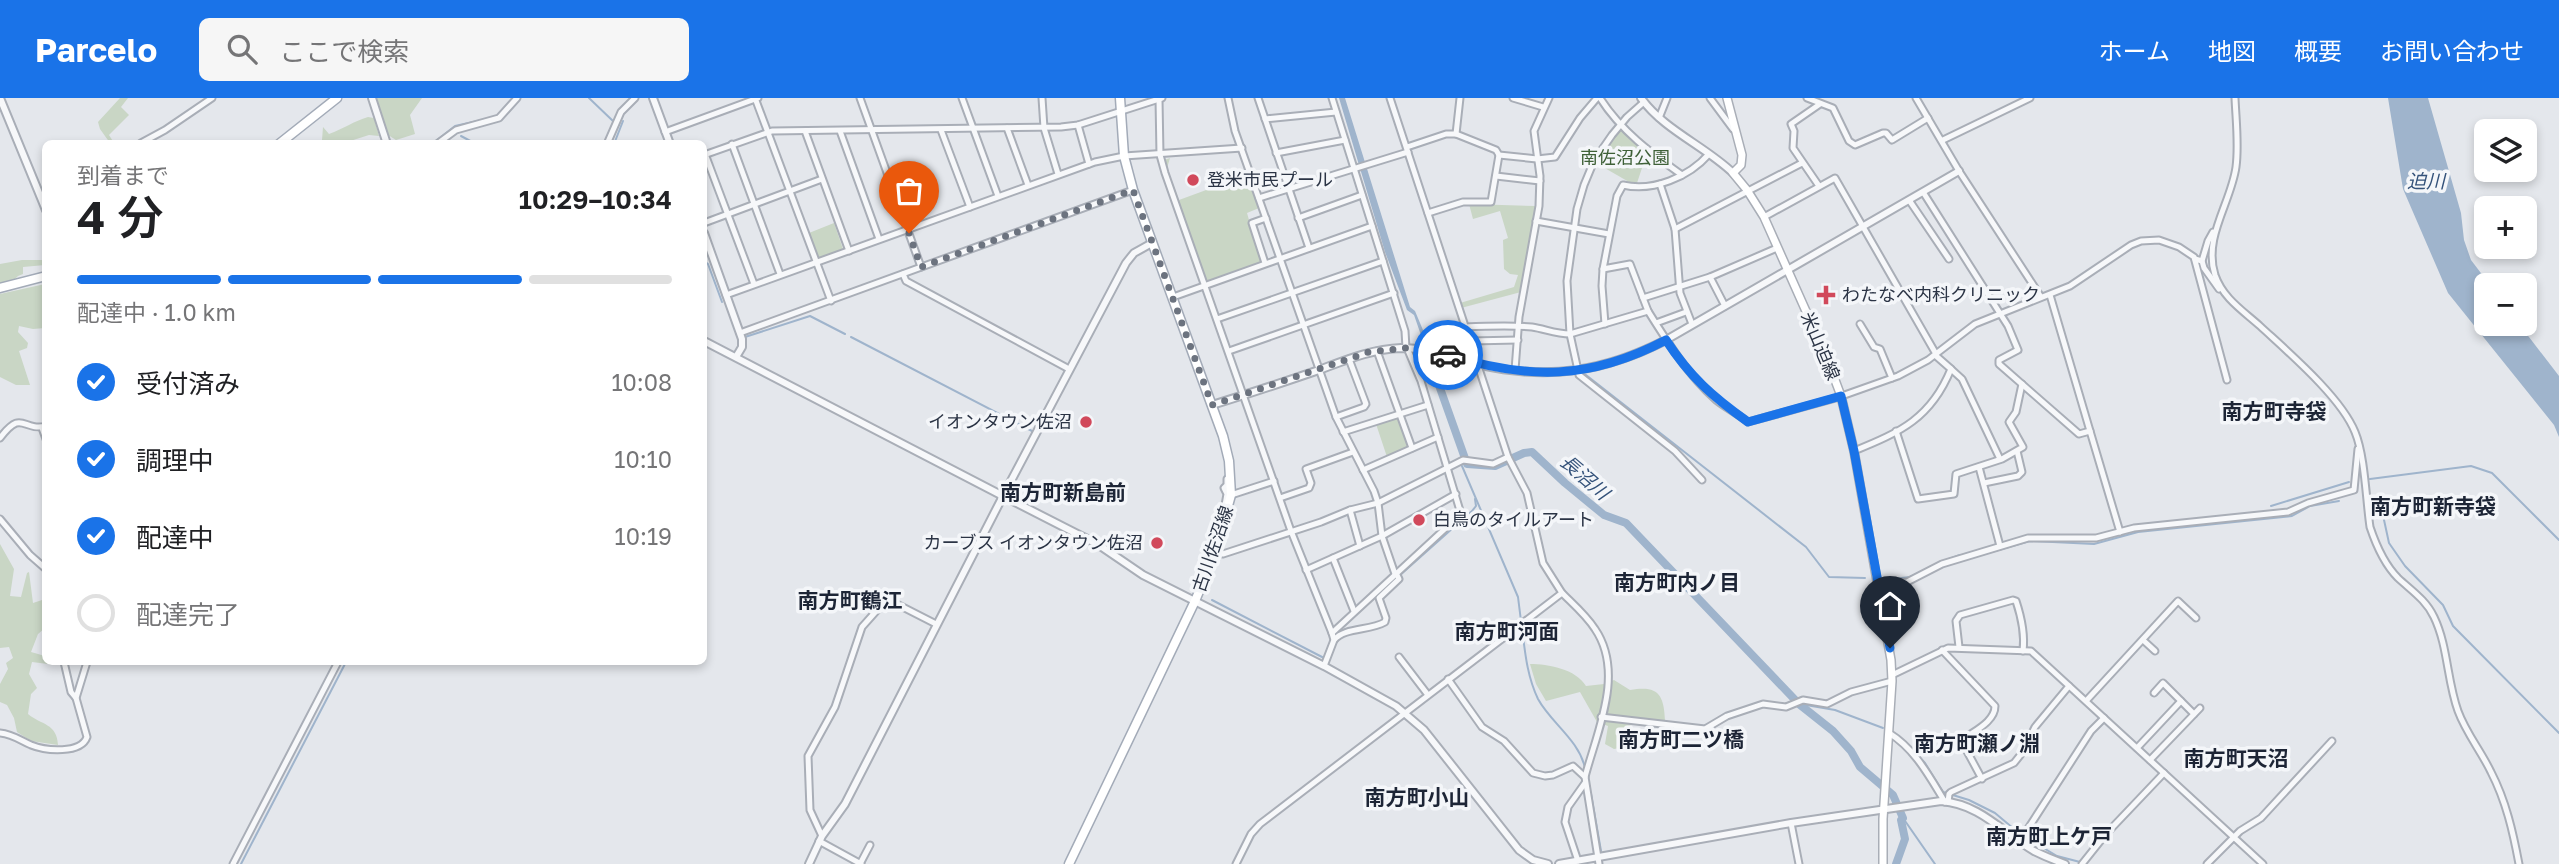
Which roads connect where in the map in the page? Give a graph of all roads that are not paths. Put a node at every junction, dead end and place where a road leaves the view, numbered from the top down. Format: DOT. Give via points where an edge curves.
graph roads {
  1 [pos="0,98"];
  2 [pos="212,98"];
  3 [pos="337,98"];
  4 [pos="372,98"];
  5 [pos="517,98"];
  6 [pos="627,98"];
  7 [pos="635,98"];
  8 [pos="653,98"];
  9 [pos="757,98"];
  10 [pos="860,98"];
  11 [pos="961,98"];
  12 [pos="1042,98"];
  13 [pos="1120,98"];
  14 [pos="1228,98"];
  15 [pos="1258,98"];
  16 [pos="1332,98"];
  17 [pos="1390,98"];
  18 [pos="1460,98"];
  19 [pos="1513,98"];
  20 [pos="1549,98"];
  21 [pos="1598,98"];
  22 [pos="1667,98"];
  23 [pos="1710,98"];
  24 [pos="1727,98"];
  25 [pos="1807,98"];
  26 [pos="1916,98"];
  27 [pos="2030,98"];
  28 [pos="2235,98"];
  29 [pos="1161,99"];
  30 [pos="1642,100"];
  31 [pos="1824,102"];
  32 [pos="1543,107"];
  33 [pos="621,112"];
  34 [pos="1120,112"];
  35 [pos="1336,112"];
  36 [pos="1659,118"];
  37 [pos="1928,118"];
  38 [pos="1265,119"];
  39 [pos="1620,124"];
  40 [pos="1078,125"];
  41 [pos="1007,128"];
  42 [pos="1044,128"];
  43 [pos="941,130"];
  44 [pos="973,130"];
  45 [pos="666,131"];
  46 [pos="768,131"];
  47 [pos="805,131"];
  48 [pos="840,131"];
  49 [pos="872,131"];
  50 [pos="1736,132"];
  51 [pos="1456,134"];
  52 [pos="147,140"];
  53 [pos="284,140"];
  54 [pos="386,140"];
  55 [pos="442,140"];
  56 [pos="609,140"];
  57 [pos="669,140"];
  58 [pos="1943,140"];
  59 [pos="1345,141"];
  60 [pos="732,144"];
  61 [pos="1242,148"];
  62 [pos="1408,150"];
  63 [pos="1276,153"];
  64 [pos="707,154"];
  65 [pos="1709,154"];
  66 [pos="1160,155"];
  67 [pos="1499,155"];
  68 [pos="1124,156"];
  69 [pos="1536,159"];
  70 [pos="707,162"];
  71 [pos="1802,163"];
  72 [pos="1089,164"];
  73 [pos="1356,168"];
  74 [pos="1959,171"];
  75 [pos="1733,173"];
  76 [pos="1058,174"];
  77 [pos="1682,175"];
  78 [pos="1496,176"];
  79 [pos="822,179"];
  80 [pos="1540,181"];
  81 [pos="1660,184"];
  82 [pos="1028,185"];
  83 [pos="1819,186"];
  84 [pos="1288,188"];
  85 [pos="1133,190"];
  86 [pos="1748,190"];
  87 [pos="790,191"];
  88 [pos="1923,192"];
  89 [pos="1362,195"];
  90 [pos="998,196"];
  91 [pos="1259,198"];
  92 [pos="42,200"];
  93 [pos="1909,200"];
  94 [pos="754,204"];
  95 [pos="970,207"];
  96 [pos="1428,213"];
  97 [pos="728,214"];
  98 [pos="1764,217"];
  99 [pos="1266,218"];
  100 [pos="1298,218"];
  101 [pos="1536,221"];
  102 [pos="707,222"];
  103 [pos="1372,226"];
  104 [pos="2217,226"];
  105 [pos="1863,227"];
  106 [pos="909,228"];
  107 [pos="1574,228"];
  108 [pos="1675,229"];
  109 [pos="1609,234"];
  110 [pos="879,239"];
  111 [pos="707,241"];
  112 [pos="1152,243"];
  113 [pos="1309,248"];
  114 [pos="1777,248"];
  115 [pos="849,251"];
  116 [pos="1280,258"];
  117 [pos="1949,258"];
  118 [pos="2195,259"];
  119 [pos="1384,261"];
  120 [pos="2202,261"];
  121 [pos="816,263"];
  122 [pos="1265,263"];
  123 [pos="921,267"];
  124 [pos="1604,269"];
  125 [pos="1787,271"];
  126 [pos="780,274"];
  127 [pos="902,274"];
  128 [pos="42,277"];
  129 [pos="1710,278"];
  130 [pos="754,284"];
  131 [pos="1206,285"];
  132 [pos="1680,286"];
  133 [pos="0,288"];
  134 [pos="1292,293"];
  135 [pos="1394,293"];
  136 [pos="726,295"];
  137 [pos="2050,295"];
  138 [pos="1173,297"];
  139 [pos="2041,297"];
  140 [pos="1643,298"];
  141 [pos="2228,299"];
  142 [pos="831,301"];
  143 [pos="1725,306"];
  144 [pos="1648,311"];
  145 [pos="1686,312"];
  146 [pos="2001,312"];
  147 [pos="1217,319"];
  148 [pos="1656,323"];
  149 [pos="1605,324"];
  150 [pos="1692,324"];
  151 [pos="1860,324"];
  152 [pos="1303,326"];
  153 [pos="1518,326"];
  154 [pos="1465,327"];
  155 [pos="740,333"];
  156 [pos="1570,334"];
  157 [pos="1518,340"];
  158 [pos="1666,340"];
  159 [pos="1470,341"];
  160 [pos="707,342"];
  161 [pos="1408,348"];
  162 [pos="1229,351"];
  163 [pos="1377,351"];
  164 [pos="1936,354"];
  165 [pos="736,357"];
  166 [pos="1349,359"];
  167 [pos="1477,364"];
  168 [pos="1069,369"];
  169 [pos="1951,369"];
  170 [pos="1318,370"];
  171 [pos="1515,370"];
  172 [pos="1578,370"];
  173 [pos="1892,378"];
  174 [pos="2227,380"];
  175 [pos="2022,384"];
  176 [pos="1244,395"];
  177 [pos="1841,396"];
  178 [pos="1212,405"];
  179 [pos="1428,405"];
  180 [pos="1399,414"];
  181 [pos="1336,417"];
  182 [pos="42,427"];
  183 [pos="1896,431"];
  184 [pos="2090,431"];
  185 [pos="1343,432"];
  186 [pos="1438,437"];
  187 [pos="0,438"];
  188 [pos="2359,446"];
  189 [pos="1227,449"];
  190 [pos="1412,449"];
  191 [pos="1854,451"];
  192 [pos="2017,451"];
  193 [pos="1353,452"];
  194 [pos="1508,459"];
  195 [pos="2000,459"];
  196 [pos="1979,467"];
  197 [pos="1448,468"];
  198 [pos="1363,470"];
  199 [pos="1702,480"];
  200 [pos="1274,481"];
  201 [pos="1983,483"];
  202 [pos="1456,494"];
  203 [pos="1231,495"];
  204 [pos="1003,496"];
  205 [pos="1280,498"];
  206 [pos="1378,503"];
  207 [pos="1350,510"];
  208 [pos="0,519"];
  209 [pos="1291,531"];
  210 [pos="2120,532"];
  211 [pos="1222,533"];
  212 [pos="1382,536"];
  213 [pos="1360,546"];
  214 [pos="2000,546"];
  215 [pos="1215,554"];
  216 [pos="1333,558"];
  217 [pos="42,566"];
  218 [pos="1306,570"];
  219 [pos="1397,575"];
  220 [pos="1878,583"];
  221 [pos="1562,593"];
  222 [pos="1195,600"];
  223 [pos="1354,611"];
  224 [pos="2196,618"];
  225 [pos="936,624"];
  226 [pos="1333,637"];
  227 [pos="2143,640"];
  228 [pos="1959,647"];
  229 [pos="1942,650"];
  230 [pos="2023,651"];
  231 [pos="2155,651"];
  232 [pos="1399,657"];
  233 [pos="65,665"];
  234 [pos="86,665"];
  235 [pos="336,665"];
  236 [pos="1324,666"];
  237 [pos="1892,678"];
  238 [pos="1448,679"];
  239 [pos="2069,686"];
  240 [pos="2154,692"];
  241 [pos="1428,695"];
  242 [pos="76,698"];
  243 [pos="2085,701"];
  244 [pos="2182,701"];
  245 [pos="2200,708"];
  246 [pos="1405,712"];
  247 [pos="2194,714"];
  248 [pos="1601,717"];
  249 [pos="2104,718"];
  250 [pos="0,733"];
  251 [pos="1889,733"];
  252 [pos="2332,741"];
  253 [pos="2137,748"];
  254 [pos="2150,760"];
  255 [pos="2164,773"];
  256 [pos="1982,779"];
  257 [pos="1585,780"];
  258 [pos="1947,798"];
  259 [pos="1884,809"];
  260 [pos="1791,823"];
  261 [pos="2234,837"];
  262 [pos="2022,838"];
  263 [pos="821,839"];
  264 [pos="870,845"];
  265 [pos="1578,861"];
  266 [pos="1599,861"];
  267 [pos="2082,863"];
  268 [pos="233,864"];
  269 [pos="809,864"];
  270 [pos="860,864"];
  271 [pos="1069,864"];
  272 [pos="1236,864"];
  273 [pos="1548,864"];
  274 [pos="1559,864"];
  275 [pos="1798,864"];
  276 [pos="1883,864"];
  277 [pos="2065,864"];
  278 [pos="2207,864"];
  279 [pos="2263,864"];
  280 [pos="2519,864"];
  1 -- 92 [label="street"];
  2 -- 52 [label="street"];
  3 -- 53 [label="main road"];
  4 -- 54 [label="street"];
  5 -- 55 [label="street" via="499,118 456,130"];
  6 -- 33 [label="street"];
  7 -- 33 [label="street"];
  8 -- 45 [label="street"];
  9 -- 45 [label="street"];
  9 -- 46 [label="street"];
  10 -- 49 [label="street"];
  11 -- 44 [label="street"];
  12 -- 42 [label="street"];
  13 -- 34 [label="main road, 古川佐沼線"];
  14 -- 61 [label="street"];
  15 -- 38 [label="street"];
  16 -- 35 [label="street"];
  17 -- 62 [label="street"];
  18 -- 51 [label="street"];
  19 -- 32 [label="street"];
  20 -- 32 [label="street"];
  21 -- 39 [label="street"];
  21 -- 69 [label="street" via="1555,158"];
  22 -- 36 [label="street"];
  23 -- 50 [label="street"];
  24 -- 50 [label="main road"];
  25 -- 31 [label="street"];
  26 -- 37 [label="street"];
  27 -- 58 [label="street"];
  28 -- 104 [label="street" via="2237,164"];
  29 -- 34 [label="street"];
  29 -- 66 [label="street"];
  30 -- 36 [label="street"];
  30 -- 39 [label="street"];
  31 -- 37 [label="street" via="1833,108 1855,145 1883,133 1892,140"];
  31 -- 71 [label="street" via="1791,124 1793,148"];
  32 -- 69 [label="street" via="1534,131"];
  33 -- 56 [label="street"];
  34 -- 40 [label="street"];
  34 -- 68 [label="main road, 古川佐沼線"];
  35 -- 38 [label="street"];
  35 -- 59 [label="street"];
  36 -- 65 [label="street"];
  37 -- 58 [label="street"];
  38 -- 63 [label="street"];
  39 -- 77 [label="street"];
  39 -- 107 [label="street" via="1587,176"];
  40 -- 42 [label="street"];
  40 -- 72 [label="street"];
  41 -- 42 [label="street"];
  41 -- 44 [label="street"];
  41 -- 82 [label="street"];
  42 -- 76 [label="street"];
  43 -- 44 [label="street"];
  43 -- 49 [label="street"];
  43 -- 95 [label="street"];
  44 -- 90 [label="street"];
  45 -- 57 [label="street"];
  46 -- 47 [label="street"];
  46 -- 60 [label="street"];
  46 -- 87 [label="street"];
  47 -- 48 [label="street"];
  47 -- 79 [label="street"];
  48 -- 49 [label="street"];
  48 -- 110 [label="street"];
  49 -- 106 [label="street"];
  50 -- 75 [label="main road" via="1742,160"];
  51 -- 62 [label="street"];
  51 -- 67 [label="street"];
  58 -- 74 [label="street"];
  59 -- 63 [label="street"];
  59 -- 73 [label="street"];
  60 -- 64 [label="street"];
  60 -- 94 [label="street"];
  61 -- 66 [label="street"];
  61 -- 91 [label="street"];
  62 -- 73 [label="street"];
  62 -- 96 [label="street"];
  63 -- 84 [label="street"];
  65 -- 75 [label="street"];
  65 -- 77 [label="street"];
  66 -- 68 [label="street"];
  66 -- 131 [label="street"];
  67 -- 69 [label="street"];
  67 -- 78 [label="street"];
  68 -- 72 [label="street"];
  68 -- 85 [label="main road, 古川佐沼線"];
  69 -- 80 [label="street"];
  70 -- 97 [label="street"];
  71 -- 83 [label="street"];
  71 -- 86 [label="street"];
  72 -- 76 [label="street"];
  73 -- 84 [label="street"];
  73 -- 89 [label="street"];
  74 -- 88 [label="street"];
  74 -- 139 [label="street"];
  75 -- 86 [label="main road, 米山迫線"];
  76 -- 82 [label="street"];
  77 -- 81 [label="street"];
  78 -- 80 [label="street"];
  78 -- 96 [label="street" via="1491,202 1463,202"];
  79 -- 87 [label="street"];
  79 -- 115 [label="street"];
  80 -- 101 [label="street"];
  81 -- 108 [label="street"];
  81 -- 109 [label="street" via="1623,185"];
  82 -- 90 [label="street"];
  83 -- 98 [label="street"];
  83 -- 105 [label="street" via="1837,179"];
  84 -- 91 [label="street"];
  84 -- 100 [label="street"];
  85 -- 112 [label="main road, 古川佐沼線"];
  85 -- 123 [label="street"];
  86 -- 98 [label="main road, 米山迫線"];
  86 -- 108 [label="street"];
  87 -- 94 [label="street"];
  87 -- 121 [label="street"];
  88 -- 93 [label="street"];
  88 -- 146 [label="street"];
  89 -- 100 [label="street"];
  89 -- 103 [label="street"];
  90 -- 95 [label="street"];
  91 -- 99 [label="street"];
  93 -- 105 [label="street"];
  93 -- 117 [label="street"];
  94 -- 97 [label="street"];
  94 -- 126 [label="street"];
  95 -- 106 [label="street"];
  96 -- 154 [label="street"];
  97 -- 102 [label="street"];
  97 -- 130 [label="street"];
  98 -- 114 [label="main road, 米山迫線"];
  99 -- 116 [label="street"];
  99 -- 122 [label="street" via="1252,223"];
  100 -- 113 [label="street"];
  101 -- 107 [label="street"];
  101 -- 153 [label="street"];
  103 -- 113 [label="street"];
  103 -- 119 [label="street"];
  104 -- 120 [label="street"];
  104 -- 141 [label="street" via="2213,265"];
  105 -- 125 [label="street"];
  105 -- 164 [label="street"];
  106 -- 110 [label="street"];
  106 -- 123 [label="street"];
  107 -- 109 [label="street"];
  107 -- 156 [label="street" via="1567,281"];
  108 -- 132 [label="street"];
  109 -- 124 [label="street"];
  110 -- 115 [label="street"];
  111 -- 136 [label="street"];
  112 -- 138 [label="main road, 古川佐沼線"];
  112 -- 168 [label="street" via="1138,249 1126,263"];
  113 -- 116 [label="street"];
  114 -- 125 [label="main road, 米山迫線"];
  114 -- 129 [label="street"];
  115 -- 121 [label="street"];
  116 -- 122 [label="street"];
  116 -- 134 [label="street"];
  118 -- 120 [label="street"];
  118 -- 137 [label="street" via="2188,251 2159,240 2141,241"];
  118 -- 174 [label="street"];
  119 -- 134 [label="street"];
  119 -- 135 [label="street"];
  120 -- 141 [label="street"];
  121 -- 126 [label="street"];
  121 -- 142 [label="street"];
  122 -- 131 [label="street"];
  123 -- 127 [label="street"];
  124 -- 140 [label="street" via="1630,264"];
  124 -- 149 [label="street"];
  125 -- 143 [label="street"];
  125 -- 177 [label="main road, 米山迫線"];
  126 -- 130 [label="street"];
  127 -- 142 [label="street"];
  127 -- 168 [label="street" via="906,281"];
  128 -- 133 [label="main road"];
  129 -- 132 [label="street"];
  129 -- 143 [label="street"];
  130 -- 136 [label="street"];
  131 -- 138 [label="street"];
  131 -- 147 [label="street"];
  132 -- 140 [label="street"];
  132 -- 145 [label="street"];
  134 -- 147 [label="street"];
  134 -- 152 [label="street"];
  135 -- 152 [label="street"];
  135 -- 161 [label="street"];
  136 -- 155 [label="street"];
  137 -- 139 [label="street"];
  137 -- 184 [label="street"];
  138 -- 178 [label="main road, 古川佐沼線"];
  139 -- 146 [label="street"];
  140 -- 144 [label="street"];
  141 -- 188 [label="street" via="2337,404 2353,427"];
  142 -- 155 [label="street"];
  143 -- 150 [label="street"];
  144 -- 148 [label="street"];
  144 -- 149 [label="street"];
  145 -- 148 [label="street"];
  145 -- 150 [label="street"];
  146 -- 164 [label="street" via="1965,330"];
  146 -- 175 [label="street" via="2018,350 1999,364"];
  147 -- 162 [label="street"];
  148 -- 158 [label="street"];
  149 -- 156 [label="street"];
  150 -- 158 [label="street"];
  151 -- 173 [label="street" via="1880,349"];
  152 -- 162 [label="street"];
  152 -- 170 [label="street"];
  153 -- 154 [label="street"];
  153 -- 156 [label="street"];
  153 -- 157 [label="street"];
  154 -- 159 [label="street"];
  155 -- 165 [label="street" via="742,347"];
  156 -- 172 [label="street"];
  157 -- 159 [label="street"];
  157 -- 171 [label="street"];
  158 -- 172 [label="street" via="1623,360"];
  158 -- 177 [label="street" via="1718,401 1748,422"];
  159 -- 167 [label="street"];
  160 -- 165 [label="street"];
  161 -- 163 [label="street"];
  161 -- 167 [label="street"];
  161 -- 179 [label="street"];
  162 -- 176 [label="street"];
  163 -- 166 [label="street"];
  163 -- 180 [label="street"];
  164 -- 169 [label="street"];
  164 -- 173 [label="street"];
  165 -- 204 [label="street"];
  166 -- 170 [label="street"];
  166 -- 181 [label="street" via="1366,404"];
  167 -- 171 [label="street"];
  167 -- 194 [label="street"];
  168 -- 204 [label="street"];
  169 -- 183 [label="street" via="1944,386 1917,420"];
  169 -- 195 [label="street" via="1962,379"];
  170 -- 176 [label="street"];
  170 -- 181 [label="street"];
  171 -- 172 [label="street"];
  172 -- 199 [label="street" via="1675,451"];
  173 -- 177 [label="street"];
  175 -- 184 [label="street" via="2079,434"];
  175 -- 192 [label="street" via="2009,422 2023,447"];
  176 -- 178 [label="street"];
  176 -- 200 [label="street"];
  177 -- 191 [label="main road, 米山迫線"];
  178 -- 189 [label="main road, 古川佐沼線"];
  179 -- 180 [label="street"];
  179 -- 186 [label="street"];
  180 -- 185 [label="street"];
  180 -- 190 [label="street"];
  181 -- 185 [label="street"];
  182 -- 187 [label="street" via="18,422"];
  183 -- 191 [label="street"];
  183 -- 196 [label="street" via="1918,499 1954,494 1956,474"];
  184 -- 210 [label="street"];
  185 -- 193 [label="street"];
  186 -- 190 [label="street"];
  186 -- 197 [label="street"];
  188 -- 210 [label="street" via="2356,487 2351,492 2288,512"];
  188 -- 280 [label="street" via="2374,539 2392,570 2424,600 2434,617 2455,703 2500,790"];
  189 -- 203 [label="main road, 古川佐沼線"];
  189 -- 211 [label="street"];
  190 -- 198 [label="street"];
  191 -- 220 [label="main road, 米山迫線"];
  192 -- 195 [label="street"];
  192 -- 201 [label="street" via="2022,472 2018,476"];
  193 -- 198 [label="street"];
  193 -- 205 [label="street" via="1306,469 1309,488"];
  194 -- 197 [label="street" via="1493,464 1465,460"];
  194 -- 221 [label="street" via="1527,494 1543,563"];
  195 -- 196 [label="street"];
  196 -- 201 [label="street"];
  197 -- 202 [label="street"];
  197 -- 206 [label="street"];
  198 -- 206 [label="street"];
  200 -- 203 [label="street"];
  200 -- 205 [label="street"];
  201 -- 214 [label="street"];
  202 -- 212 [label="street"];
  202 -- 219 [label="street" via="1461,516"];
  203 -- 211 [label="main road, 古川佐沼線"];
  204 -- 222 [label="street"];
  204 -- 225 [label="street"];
  205 -- 209 [label="street"];
  206 -- 207 [label="street"];
  206 -- 212 [label="street"];
  207 -- 209 [label="street"];
  207 -- 213 [label="street"];
  208 -- 217 [label="street"];
  209 -- 215 [label="street"];
  209 -- 218 [label="street"];
  210 -- 214 [label="street" via="2086,539 2028,538"];
  211 -- 215 [label="main road, 古川佐沼線"];
  212 -- 213 [label="street"];
  212 -- 219 [label="street"];
  213 -- 216 [label="street"];
  214 -- 220 [label="street" via="1907,582"];
  215 -- 222 [label="main road, 古川佐沼線"];
  216 -- 218 [label="street"];
  216 -- 223 [label="street"];
  218 -- 226 [label="street"];
  219 -- 223 [label="street"];
  219 -- 226 [label="street" via="1380,598 1385,622"];
  220 -- 237 [label="main road, 米山迫線"];
  221 -- 238 [label="street"];
  221 -- 248 [label="street" via="1592,624 1606,652 1610,674"];
  222 -- 236 [label="street"];
  222 -- 271 [label="main road, 古川佐沼線"];
  223 -- 226 [label="street"];
  224 -- 227 [label="street" via="2178,601"];
  225 -- 263 [label="street" via="845,804"];
  225 -- 263 [label="street" via="887,599 862,627 838,700 808,756 810,810"];
  226 -- 236 [label="street"];
  227 -- 231 [label="street"];
  227 -- 243 [label="street"];
  228 -- 229 [label="street"];
  228 -- 230 [label="street"];
  228 -- 230 [label="street" via="1956,621 1960,615 2012,600 2018,608"];
  229 -- 237 [label="street"];
  229 -- 256 [label="street" via="1996,709 1962,742"];
  230 -- 239 [label="street" via="2031,651"];
  232 -- 241 [label="street"];
  233 -- 242 [label="street"];
  234 -- 242 [label="street"];
  235 -- 268 [label="street"];
  236 -- 246 [label="street"];
  237 -- 248 [label="street" via="1827,704 1763,704 1704,729"];
  237 -- 251 [label="main road, 米山迫線"];
  238 -- 241 [label="street"];
  238 -- 257 [label="street" via="1482,727 1504,741 1534,773 1553,775 1573,766"];
  239 -- 243 [label="street"];
  239 -- 256 [label="street" via="2035,727 2014,763"];
  240 -- 244 [label="street" via="2162,683"];
  241 -- 246 [label="street"];
  242 -- 250 [label="street" via="88,737 79,747 39,747"];
  243 -- 249 [label="street"];
  244 -- 247 [label="street"];
  244 -- 253 [label="street"];
  245 -- 247 [label="street"];
  246 -- 272 [label="street" via="1260,824"];
  246 -- 273 [label="street" via="1519,850"];
  247 -- 254 [label="street"];
  248 -- 257 [label="street"];
  249 -- 253 [label="street"];
  249 -- 262 [label="street"];
  251 -- 258 [label="street" via="1919,759"];
  251 -- 259 [label="main road, 米山迫線"];
  252 -- 261 [label="street" via="2261,818"];
  253 -- 254 [label="street"];
  254 -- 255 [label="street"];
  255 -- 261 [label="street"];
  255 -- 267 [label="street"];
  256 -- 258 [label="street"];
  257 -- 265 [label="street" via="1567,807 1564,822"];
  257 -- 266 [label="street"];
  258 -- 259 [label="street"];
  258 -- 262 [label="street"];
  259 -- 260 [label="street"];
  259 -- 276 [label="main road, 米山迫線"];
  260 -- 266 [label="street"];
  260 -- 275 [label="street"];
  261 -- 278 [label="street"];
  261 -- 279 [label="street"];
  262 -- 277 [label="street" via="2033,850"];
  263 -- 269 [label="street"];
  263 -- 270 [label="street"];
  264 -- 270 [label="street"];
  265 -- 266 [label="street"];
  265 -- 274 [label="street"];
}
